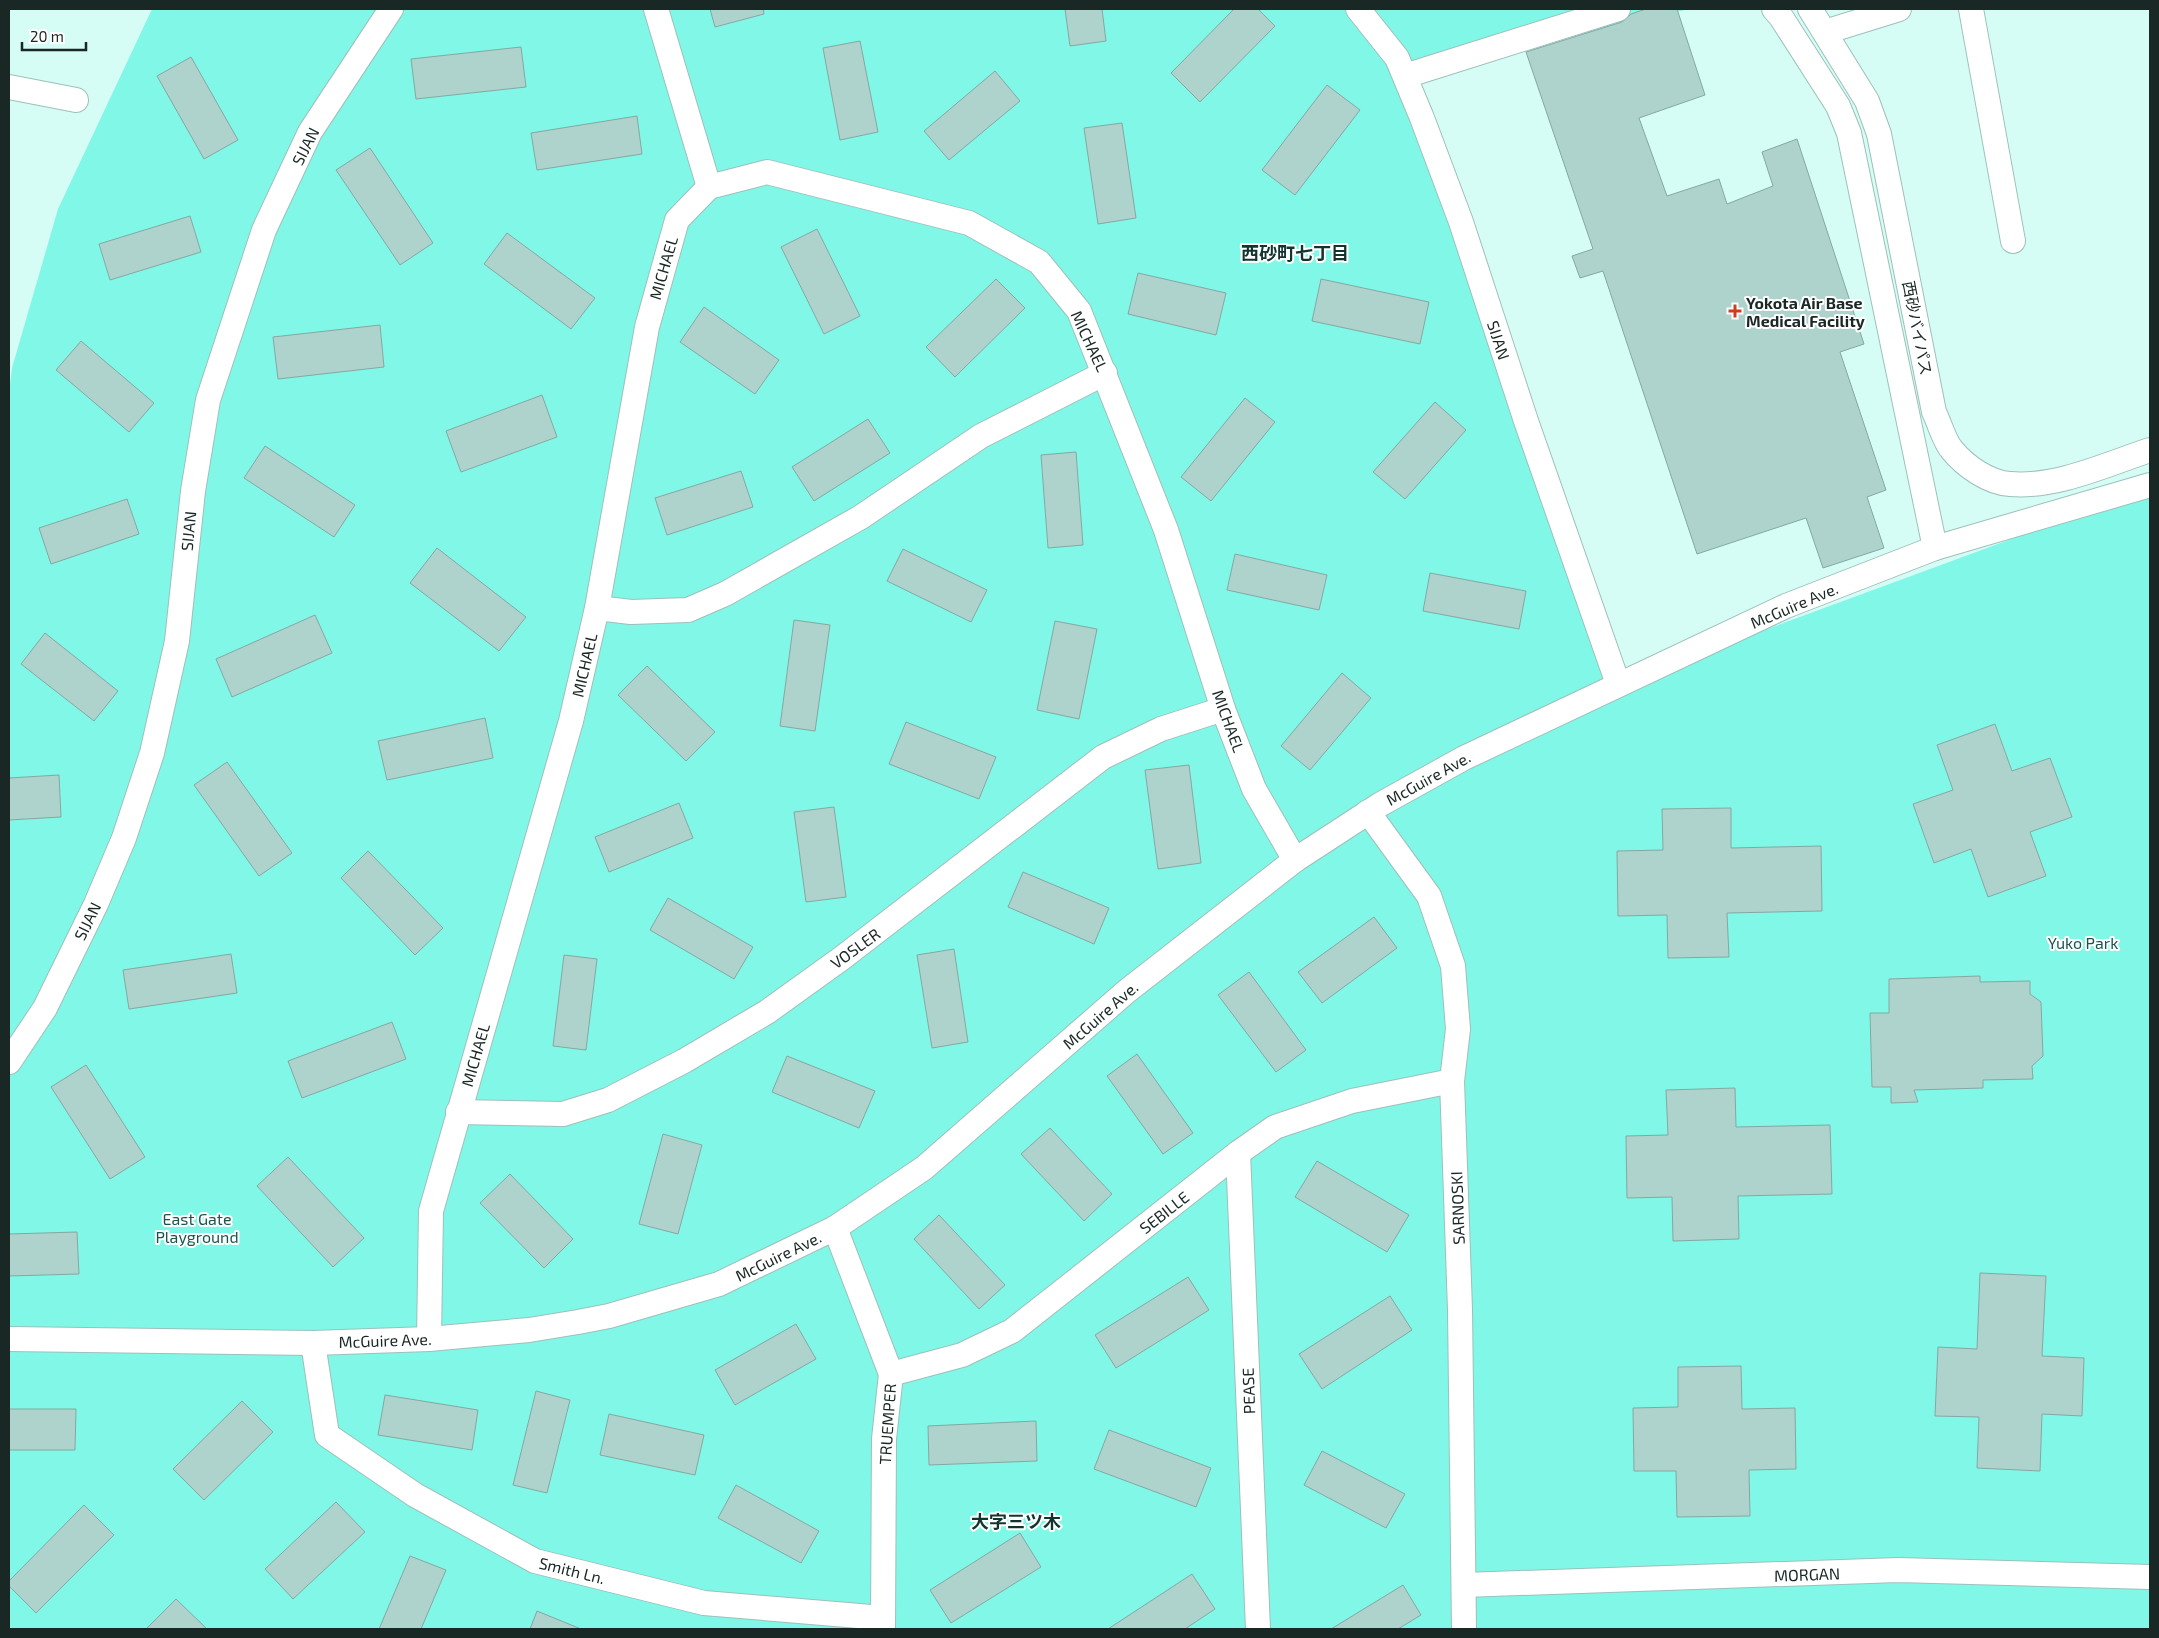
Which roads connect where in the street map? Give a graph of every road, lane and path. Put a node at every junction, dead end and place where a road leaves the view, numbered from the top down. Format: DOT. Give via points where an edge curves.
graph roads {
  1 [pos="391,9"];
  2 [pos="656,9"];
  3 [pos="1358,9"];
  4 [pos="1618,9"];
  5 [pos="1774,9"];
  6 [pos="1810,9"];
  7 [pos="1900,9"];
  8 [pos="1971,9"];
  9 [pos="1825,32"];
  10 [pos="1405,76"];
  11 [pos="9,86"];
  12 [pos="76,100"];
  13 [pos="708,186"];
  14 [pos="2013,241"];
  15 [pos="1105,373"];
  16 [pos="2150,450"];
  17 [pos="2150,485"];
  18 [pos="1935,548"];
  19 [pos="597,608"];
  20 [pos="1618,684"];
  21 [pos="1223,709"];
  22 [pos="1368,812"];
  23 [pos="1295,860"];
  24 [pos="9,1062"];
  25 [pos="1452,1081"];
  26 [pos="458,1112"];
  27 [pos="1238,1153"];
  28 [pos="835,1228"];
  29 [pos="9,1339"];
  30 [pos="429,1340"];
  31 [pos="313,1343"];
  32 [pos="891,1374"];
  33 [pos="2150,1577"];
  34 [pos="1464,1585"];
  35 [pos="883,1623"];
  36 [pos="1258,1629"];
  37 [pos="1464,1629"];
  1 -- 24 [label="street, SIJAN" via="310,132 264,230 208,400 193,491 177,641 152,753 124,838 96,904 45,1008"];
  2 -- 13 [label="street"];
  3 -- 10 [label="street, SIJAN" via="1397,58"];
  4 -- 10 [label="street"];
  5 -- 18 [label="street" via="1838,106 1849,133"];
  6 -- 9 [label="street, 西砂バイパス"];
  7 -- 9 [label="street"];
  8 -- 14 [label="street"];
  9 -- 16 [label="street, 西砂バイパス" via="1867,101 1879,134 1934,412 1951,450 1978,473 2009,484 2060,479"];
  10 -- 20 [label="street, SIJAN" via="1461,222 1526,422"];
  11 -- 12 [label="street"];
  13 -- 15 [label="street, MICHAEL" via="766,172 969,223 1039,262 1079,311"];
  13 -- 19 [label="street, MICHAEL" via="677,220 647,327"];
  15 -- 19 [label="street" via="980,436 861,517 725,594 688,610 631,612"];
  15 -- 21 [label="street, MICHAEL" via="1166,530"];
  17 -- 18 [label="street, McGuire Ave."];
  18 -- 20 [label="street, McGuire Ave." via="1786,606"];
  19 -- 26 [label="street, MICHAEL" via="571,720"];
  20 -- 22 [label="street, McGuire Ave." via="1464,758"];
  21 -- 23 [label="street, MICHAEL" via="1254,789"];
  21 -- 26 [label="street, VOSLER" via="1161,729 1103,757 842,958 767,1012 684,1061 608,1100 562,1114"];
  22 -- 23 [label="street, McGuire Ave."];
  22 -- 25 [label="street, SARNOSKI" via="1429,896 1453,966 1458,1029"];
  23 -- 28 [label="street, McGuire Ave." via="1127,991 924,1168"];
  25 -- 27 [label="street, SEBILLE" via="1352,1101 1275,1127"];
  25 -- 34 [label="street, SARNOSKI" via="1460,1310"];
  26 -- 30 [label="street, MICHAEL" via="431,1211"];
  27 -- 32 [label="street, SEBILLE" via="1012,1331 962,1355"];
  27 -- 36 [label="street, PEASE"];
  28 -- 30 [label="street, McGuire Ave." via="719,1284 642,1307 569,1324"];
  28 -- 32 [label="street, TRUEMPER"];
  29 -- 31 [label="street, McGuire Ave."];
  30 -- 31 [label="street, McGuire Ave."];
  31 -- 35 [label="street, Smith Ln." via="327,1435 415,1495 535,1561 704,1603"];
  32 -- 35 [label="street, TRUEMPER" via="884,1439"];
  33 -- 34 [label="street, MORGAN" via="1898,1570"];
  34 -- 37 [label="street, SARNOSKI"];
}
